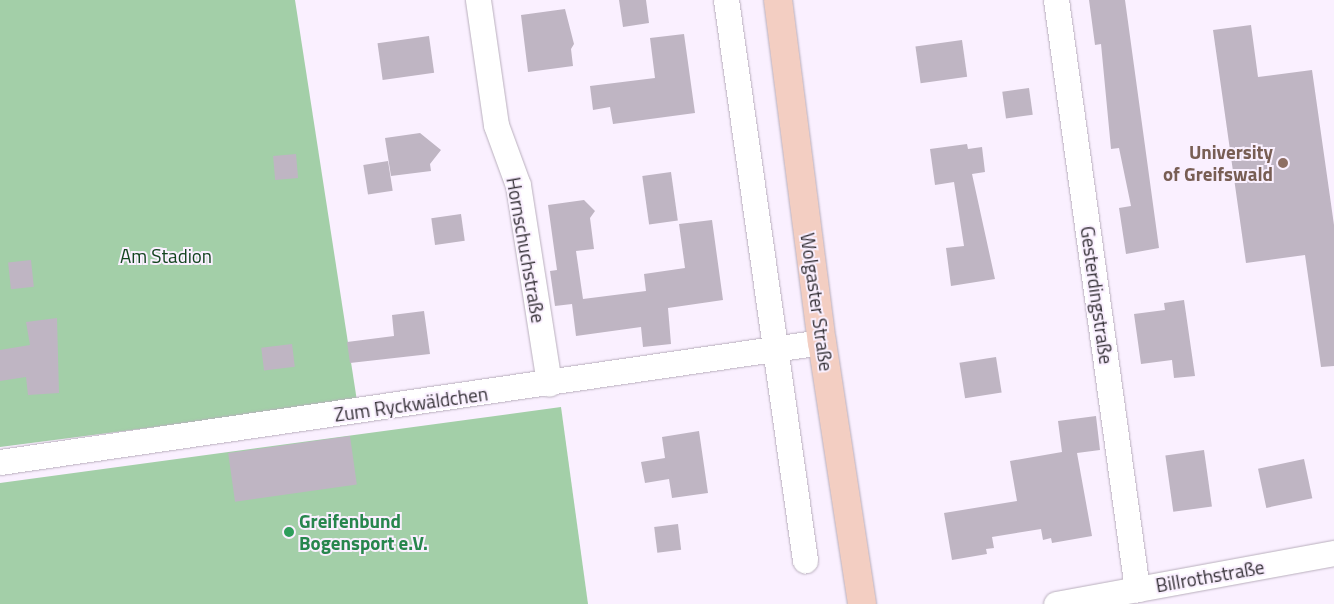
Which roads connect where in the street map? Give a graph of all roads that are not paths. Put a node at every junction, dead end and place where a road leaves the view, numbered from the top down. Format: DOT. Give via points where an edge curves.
graph roads {
  1 [pos="478,0"];
  2 [pos="726,0"];
  3 [pos="778,0"];
  4 [pos="1056,0"];
  5 [pos="822,342"];
  6 [pos="778,351"];
  7 [pos="549,384"];
  8 [pos="0,462"];
  9 [pos="1334,553"];
  10 [pos="805,560"];
  11 [pos="1137,589"];
  12 [pos="862,604"];
  13 [pos="1056,604"];
  1 -- 7 [label="street, Hornschuchstraße" via="496,125 518,185"];
  2 -- 6 [label="street"];
  3 -- 5 [label="main road, Wolgaster Straße"];
  4 -- 11 [label="street, Gesterdingstraße"];
  5 -- 6 [label="street, Zum Ryckwäldchen"];
  5 -- 12 [label="main road, Wolgaster Straße"];
  6 -- 7 [label="street, Zum Ryckwäldchen"];
  6 -- 10 [label="street"];
  7 -- 8 [label="street, Zum Ryckwäldchen"];
  9 -- 11 [label="street, Billrothstraße"];
  11 -- 13 [label="street, Billrothstraße"];
}
